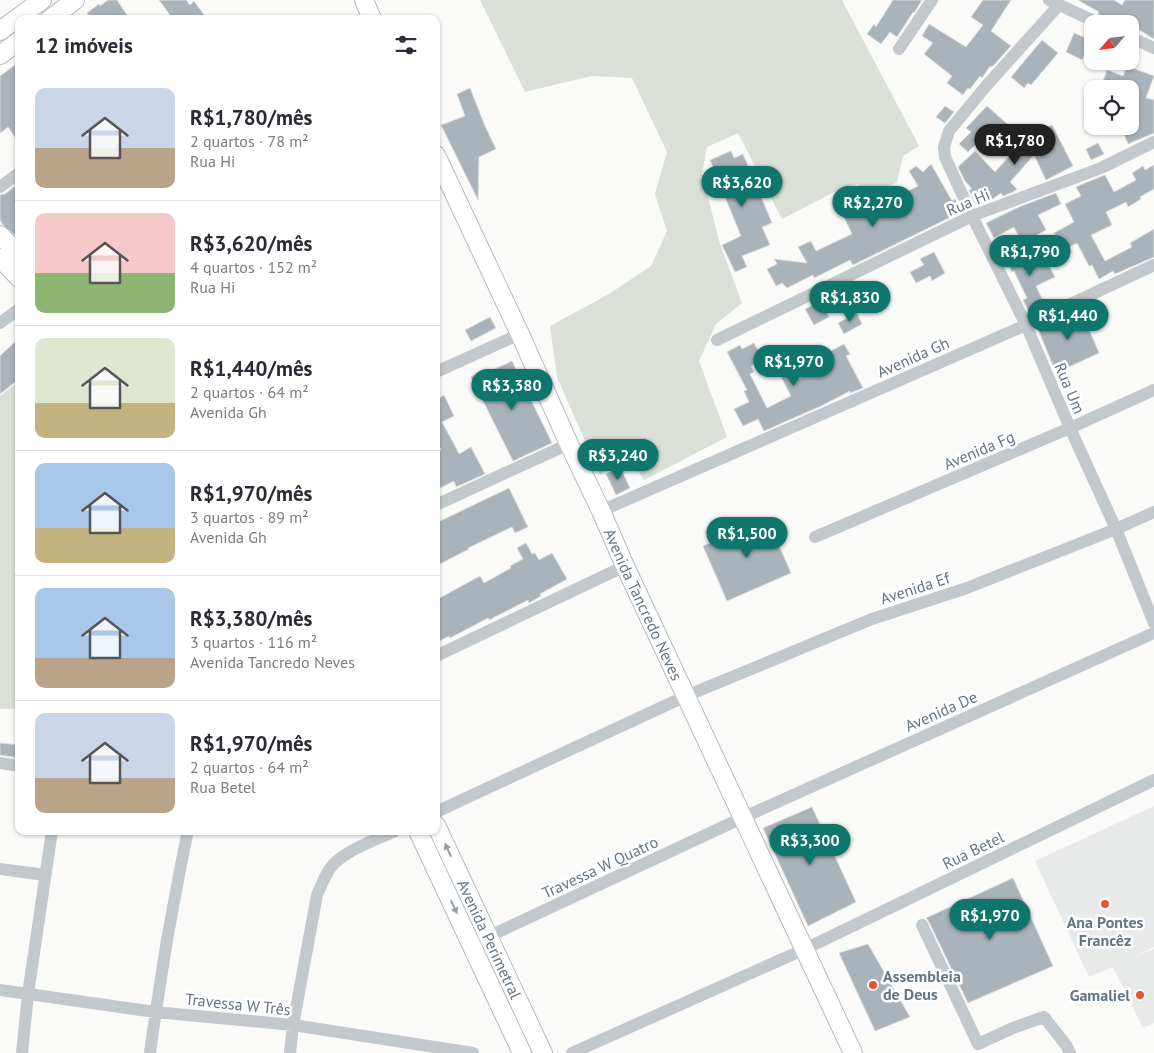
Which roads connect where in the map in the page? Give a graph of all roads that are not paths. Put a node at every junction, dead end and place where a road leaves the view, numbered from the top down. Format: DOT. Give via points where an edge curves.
graph roads {
  1 [pos="42,0"];
  2 [pos="75,0"];
  3 [pos="364,0"];
  4 [pos="932,0"];
  5 [pos="1054,3"];
  6 [pos="22,15"];
  7 [pos="55,15"];
  8 [pos="370,15"];
  9 [pos="1084,17"];
  10 [pos="15,20"];
  11 [pos="0,31"];
  12 [pos="1139,41"];
  13 [pos="15,44"];
  14 [pos="1154,48"];
  15 [pos="899,49"];
  16 [pos="0,55"];
  17 [pos="1154,142"];
  18 [pos="440,164"];
  19 [pos="15,176"];
  20 [pos="0,187"];
  21 [pos="972,216"];
  22 [pos="0,235"];
  23 [pos="15,250"];
  24 [pos="0,258"];
  25 [pos="1154,265"];
  26 [pos="15,274"];
  27 [pos="15,312"];
  28 [pos="0,323"];
  29 [pos="1026,326"];
  30 [pos="520,334"];
  31 [pos="717,340"];
  32 [pos="440,370"];
  33 [pos="1154,390"];
  34 [pos="1070,428"];
  35 [pos="569,444"];
  36 [pos="440,503"];
  37 [pos="601,510"];
  38 [pos="1154,512"];
  39 [pos="1116,529"];
  40 [pos="815,537"];
  41 [pos="625,566"];
  42 [pos="1154,623"];
  43 [pos="1154,633"];
  44 [pos="440,654"];
  45 [pos="686,696"];
  46 [pos="0,763"];
  47 [pos="15,765"];
  48 [pos="1154,780"];
  49 [pos="440,810"];
  50 [pos="742,818"];
  51 [pos="440,834"];
  52 [pos="51,835"];
  53 [pos="187,835"];
  54 [pos="386,835"];
  55 [pos="420,835"];
  56 [pos="0,869"];
  57 [pos="45,875"];
  58 [pos="922,925"];
  59 [pos="488,937"];
  60 [pos="471,945"];
  61 [pos="805,949"];
  62 [pos="0,990"];
  63 [pos="28,994"];
  64 [pos="155,1012"];
  65 [pos="293,1025"];
  66 [pos="22,1053"];
  67 [pos="150,1053"];
  68 [pos="290,1053"];
  69 [pos="471,1053"];
  70 [pos="522,1053"];
  71 [pos="543,1053"];
  72 [pos="572,1053"];
  73 [pos="853,1053"];
  74 [pos="1070,1053"];
  1 -- 6 [label="street"];
  2 -- 7 [label="street"];
  3 -- 8 [label="street"];
  4 -- 15 [label="street"];
  5 -- 9 [label="street"];
  5 -- 21 [label="street, Rua Um" via="949,131 944,147 945,157"];
  10 -- 11 [label="street"];
  12 -- 14 [label="street"];
  13 -- 16 [label="street"];
  17 -- 21 [label="street, Rua Hi" via="1101,168"];
  18 -- 30 [label="street, Avenida Tancredo Neves"];
  19 -- 20 [label="street"];
  21 -- 29 [label="street, Rua Um"];
  21 -- 31 [label="street, Rua Hi"];
  22 -- 23 [label="street"];
  24 -- 26 [label="street"];
  25 -- 29 [label="street, Avenida Gh"];
  27 -- 28 [label="street"];
  29 -- 34 [label="street, Rua Um"];
  29 -- 37 [label="street, Avenida Gh"];
  30 -- 32 [label="street"];
  30 -- 35 [label="street, Avenida Tancredo Neves"];
  33 -- 34 [label="street, Avenida Fg"];
  34 -- 39 [label="street, Rua Um"];
  34 -- 40 [label="street, Avenida Fg"];
  35 -- 36 [label="street"];
  35 -- 37 [label="street, Avenida Tancredo Neves"];
  37 -- 41 [label="street, Avenida Tancredo Neves"];
  38 -- 39 [label="street, Avenida Ef"];
  39 -- 42 [label="street, Rua Um"];
  39 -- 45 [label="street, Avenida Ef" via="966,588 872,618"];
  41 -- 44 [label="street"];
  41 -- 45 [label="street, Avenida Tancredo Neves"];
  43 -- 50 [label="street, Avenida De"];
  45 -- 49 [label="street, Avenida Ef"];
  45 -- 50 [label="street, Avenida Tancredo Neves"];
  46 -- 47 [label="street"];
  48 -- 61 [label="street, Rua Betel"];
  50 -- 59 [label="street, Travessa W Quatro"];
  50 -- 61 [label="street, Avenida Tancredo Neves"];
  59 -- 51 [label="street, Avenida Perimetral, one-way"];
  52 -- 57 [label="street"];
  53 -- 64 [label="street"];
  54 -- 65 [label="street" via="341,858 326,876 317,895"];
  55 -- 60 [label="street, Avenida Perimetral, one-way"];
  56 -- 57 [label="street"];
  57 -- 63 [label="street"];
  58 -- 74 [label="street" via="978,1044 1044,1017"];
  59 -- 60 [label="street, Travessa W Quatro"];
  59 -- 71 [label="street, Avenida Perimetral"];
  60 -- 70 [label="street, Avenida Perimetral"];
  61 -- 72 [label="street"];
  61 -- 73 [label="street, Avenida Tancredo Neves"];
  62 -- 63 [label="street, Travessa W Três"];
  63 -- 64 [label="street, Travessa W Três"];
  63 -- 66 [label="street"];
  64 -- 65 [label="street, Travessa W Três"];
  64 -- 67 [label="street"];
  65 -- 68 [label="street"];
  65 -- 69 [label="street, Travessa W Três"];
}
